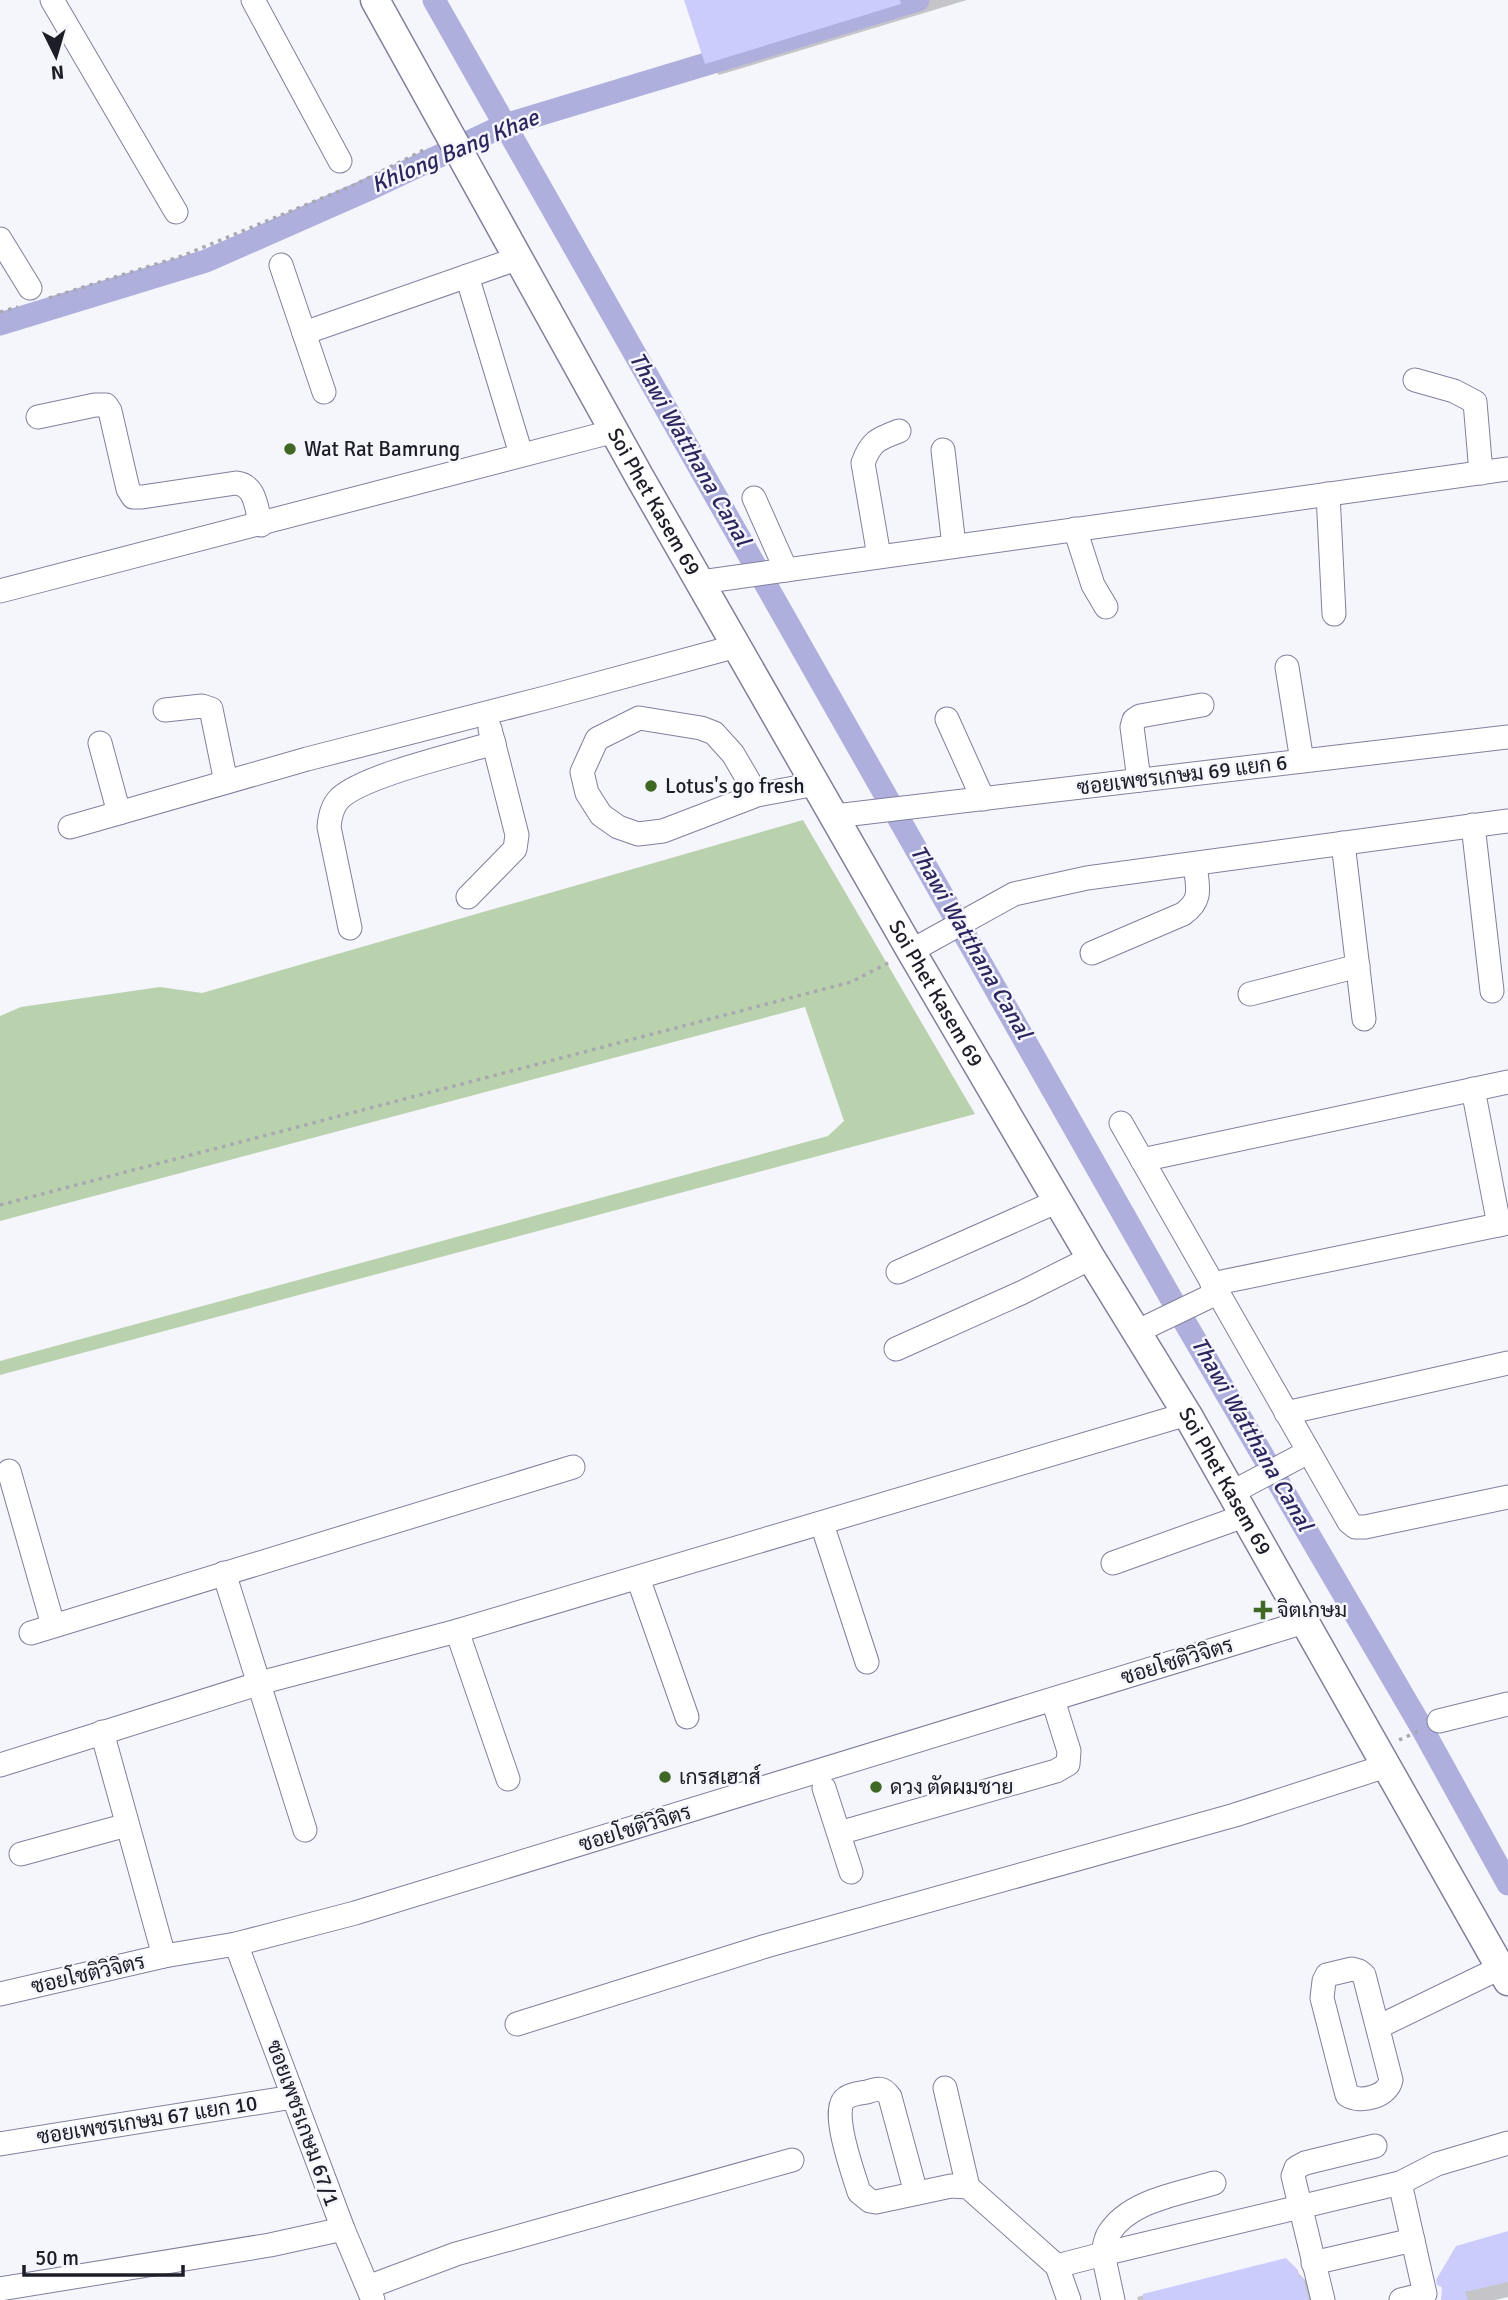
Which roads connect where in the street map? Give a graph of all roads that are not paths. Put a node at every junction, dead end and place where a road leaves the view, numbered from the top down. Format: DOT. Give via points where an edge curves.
graph roads {
  1 [pos="52,0"];
  2 [pos="253,0"];
  3 [pos="375,0"];
  4 [pos="340,161"];
  5 [pos="176,212"];
  6 [pos="0,239"];
  7 [pos="519,258"];
  8 [pos="281,265"];
  9 [pos="467,276"];
  10 [pos="31,298"];
  11 [pos="304,333"];
  12 [pos="1415,380"];
  13 [pos="324,392"];
  14 [pos="38,417"];
  15 [pos="615,431"];
  16 [pos="899,431"];
  17 [pos="943,450"];
  18 [pos="522,454"];
  19 [pos="1508,469"];
  20 [pos="1481,473"];
  21 [pos="1328,494"];
  22 [pos="754,498"];
  23 [pos="261,525"];
  24 [pos="1075,529"];
  25 [pos="954,546"];
  26 [pos="879,556"];
  27 [pos="783,570"];
  28 [pos="712,580"];
  29 [pos="0,591"];
  30 [pos="1106,607"];
  31 [pos="1334,614"];
  32 [pos="737,646"];
  33 [pos="1287,667"];
  34 [pos="1202,705"];
  35 [pos="165,710"];
  36 [pos="486,713"];
  37 [pos="947,719"];
  38 [pos="1508,737"];
  39 [pos="100,743"];
  40 [pos="494,743"];
  41 [pos="1302,761"];
  42 [pos="1139,780"];
  43 [pos="226,782"];
  44 [pos="816,784"];
  45 [pos="757,795"];
  46 [pos="983,799"];
  47 [pos="119,813"];
  48 [pos="845,815"];
  49 [pos="1508,821"];
  50 [pos="1473,825"];
  51 [pos="70,827"];
  52 [pos="1343,843"];
  53 [pos="1195,863"];
  54 [pos="468,897"];
  55 [pos="350,928"];
  56 [pos="922,945"];
  57 [pos="1093,954"];
  58 [pos="1358,965"];
  59 [pos="1492,991"];
  60 [pos="1250,994"];
  61 [pos="1364,1019"];
  62 [pos="1508,1082"];
  63 [pos="1473,1089"];
  64 [pos="1121,1123"];
  65 [pos="1142,1160"];
  66 [pos="1058,1201"];
  67 [pos="1503,1224"];
  68 [pos="1090,1258"];
  69 [pos="898,1272"];
  70 [pos="1210,1293"];
  71 [pos="1145,1328"];
  72 [pos="896,1349"];
  73 [pos="1508,1363"];
  74 [pos="1286,1413"];
  75 [pos="1187,1415"];
  76 [pos="1308,1452"];
  77 [pos="572,1467"];
  78 [pos="9,1471"];
  79 [pos="1508,1497"];
  80 [pos="1241,1498"];
  81 [pos="822,1524"];
  82 [pos="1113,1563"];
  83 [pos="224,1573"];
  84 [pos="638,1578"];
  85 [pos="1304,1622"];
  86 [pos="53,1625"];
  87 [pos="457,1631"];
  88 [pos="31,1633"];
  89 [pos="867,1662"];
  90 [pos="260,1684"];
  91 [pos="1053,1700"];
  92 [pos="1508,1704"];
  93 [pos="687,1717"];
  94 [pos="1439,1721"];
  95 [pos="102,1732"];
  96 [pos="1388,1755"];
  97 [pos="0,1765"];
  98 [pos="508,1779"];
  99 [pos="824,1788"];
  100 [pos="127,1825"];
  101 [pos="305,1830"];
  102 [pos="839,1832"];
  103 [pos="22,1854"];
  104 [pos="851,1872"];
  105 [pos="236,1944"];
  106 [pos="164,1956"];
  107 [pos="1505,1971"];
  108 [pos="0,1994"];
  109 [pos="517,2024"];
  110 [pos="1378,2027"];
  111 [pos="945,2088"];
  112 [pos="293,2097"];
  113 [pos="0,2144"];
  114 [pos="1508,2144"];
  115 [pos="1375,2146"];
  116 [pos="792,2160"];
  117 [pos="1214,2183"];
  118 [pos="1399,2183"];
  119 [pos="968,2187"];
  120 [pos="916,2193"];
  121 [pos="1301,2206"];
  122 [pos="343,2229"];
  123 [pos="1413,2240"];
  124 [pos="1103,2254"];
  125 [pos="1313,2263"];
  126 [pos="1057,2266"];
  127 [pos="0,2290"];
  128 [pos="371,2293"];
  129 [pos="1069,2300"];
  130 [pos="1113,2300"];
  131 [pos="1323,2300"];
  132 [pos="1401,2300"];
  1 -- 5 [label="street"];
  2 -- 4 [label="street"];
  3 -- 7 [label="main road, Soi Phet Kasem 69"];
  6 -- 10 [label="street"];
  7 -- 9 [label="street"];
  7 -- 15 [label="main road, Soi Phet Kasem 69"];
  8 -- 11 [label="street"];
  9 -- 11 [label="street"];
  9 -- 18 [label="street"];
  11 -- 13 [label="street"];
  12 -- 20 [label="street" via="1475,402"];
  14 -- 23 [label="street" via="106,405 133,497 245,484"];
  15 -- 18 [label="street"];
  15 -- 28 [label="main road, Soi Phet Kasem 69"];
  16 -- 26 [label="street" via="876,440 863,463"];
  17 -- 25 [label="street"];
  18 -- 23 [label="street"];
  19 -- 20 [label="street"];
  20 -- 21 [label="street"];
  21 -- 24 [label="street"];
  21 -- 31 [label="street"];
  22 -- 27 [label="street"];
  23 -- 29 [label="street"];
  24 -- 25 [label="street"];
  24 -- 30 [label="street" via="1093,585"];
  25 -- 26 [label="street"];
  26 -- 27 [label="street"];
  27 -- 28 [label="street"];
  28 -- 32 [label="main road, Soi Phet Kasem 69"];
  32 -- 36 [label="street"];
  32 -- 44 [label="main road, Soi Phet Kasem 69"];
  33 -- 41 [label="street"];
  34 -- 42 [label="street" via="1134,720"];
  35 -- 43 [label="street" via="211,709"];
  36 -- 40 [label="street"];
  36 -- 43 [label="street"];
  37 -- 46 [label="street"];
  38 -- 41 [label="street, ซอยเพชรเกษม 69 แยก 6"];
  39 -- 47 [label="street"];
  40 -- 54 [label="street" via="517,835 515,849"];
  40 -- 55 [label="street" via="372,780 341,798 330,813 329,827"];
  41 -- 42 [label="street, ซอยเพชรเกษม 69 แยก 6"];
  42 -- 46 [label="street, ซอยเพชรเกษม 69 แยก 6"];
  43 -- 47 [label="street"];
  44 -- 45 [label="street"];
  44 -- 48 [label="main road, Soi Phet Kasem 69"];
  45 -- 45 [label="street" via="733,754 714,733 639,718 597,739 582,772 587,793 601,815 638,834 663,831"];
  46 -- 48 [label="street, ซอยเพชรเกษม 69 แยก 6"];
  47 -- 51 [label="street"];
  48 -- 56 [label="main road, Soi Phet Kasem 69"];
  49 -- 50 [label="street"];
  50 -- 52 [label="street"];
  50 -- 59 [label="street"];
  52 -- 53 [label="street"];
  52 -- 58 [label="street"];
  53 -- 56 [label="street" via="1014,894"];
  53 -- 57 [label="street" via="1198,896 1194,906"];
  56 -- 66 [label="main road, Soi Phet Kasem 69"];
  58 -- 60 [label="street"];
  58 -- 61 [label="street"];
  62 -- 63 [label="street"];
  63 -- 65 [label="street"];
  63 -- 67 [label="street"];
  64 -- 65 [label="street"];
  65 -- 70 [label="street"];
  66 -- 68 [label="main road, Soi Phet Kasem 69"];
  66 -- 69 [label="street"];
  67 -- 70 [label="street"];
  68 -- 71 [label="main road, Soi Phet Kasem 69"];
  68 -- 72 [label="street"];
  70 -- 71 [label="street"];
  70 -- 74 [label="street"];
  71 -- 75 [label="main road, Soi Phet Kasem 69"];
  73 -- 74 [label="street"];
  74 -- 76 [label="street"];
  75 -- 80 [label="main road, Soi Phet Kasem 69"];
  75 -- 81 [label="street"];
  76 -- 79 [label="street" via="1355,1527"];
  76 -- 80 [label="street" via="1284,1463"];
  77 -- 83 [label="street"];
  78 -- 86 [label="street"];
  80 -- 82 [label="street"];
  80 -- 85 [label="main road, Soi Phet Kasem 69"];
  81 -- 84 [label="street"];
  81 -- 89 [label="street"];
  83 -- 86 [label="street"];
  83 -- 90 [label="street"];
  84 -- 87 [label="street"];
  84 -- 93 [label="street"];
  85 -- 91 [label="street, ซอยโชติวิจิตร"];
  85 -- 96 [label="main road, Soi Phet Kasem 69"];
  86 -- 88 [label="street"];
  87 -- 90 [label="street"];
  87 -- 98 [label="street"];
  90 -- 95 [label="street"];
  90 -- 101 [label="street"];
  91 -- 102 [label="street" via="1069,1751 1068,1764"];
  91 -- 105 [label="street, ซอยโชติวิจิตร" via="355,1913"];
  92 -- 94 [label="street"];
  95 -- 97 [label="street"];
  95 -- 100 [label="street"];
  96 -- 107 [label="main road, Soi Phet Kasem 69"];
  96 -- 109 [label="street" via="1235,1815 766,1946"];
  99 -- 102 [label="street"];
  100 -- 103 [label="street"];
  100 -- 106 [label="street"];
  102 -- 104 [label="street"];
  105 -- 106 [label="street, ซอยโชติวิจิตร"];
  105 -- 112 [label="street, ซอยเพชรเกษม 67/1"];
  106 -- 108 [label="street, ซอยโชติวิจิตร"];
  107 -- 110 [label="street"];
  110 -- 110 [label="street" via="1364,1975 1352,1969 1327,1975 1322,1998 1350,2098 1390,2088"];
  111 -- 119 [label="street"];
  112 -- 113 [label="street, ซอยเพชรเกษม 67 แยก 10"];
  112 -- 122 [label="street, ซอยเพชรเกษม 67/1"];
  114 -- 118 [label="street" via="1437,2164"];
  115 -- 121 [label="street" via="1296,2168 1293,2176"];
  116 -- 128 [label="street" via="456,2254"];
  117 -- 124 [label="street" via="1142,2206 1121,2219 1107,2235"];
  118 -- 121 [label="street"];
  118 -- 123 [label="street"];
  119 -- 120 [label="street"];
  119 -- 126 [label="street"];
  120 -- 120 [label="street" via="870,2202 859,2192 838,2117 845,2098 878,2088 886,2091"];
  121 -- 124 [label="street"];
  121 -- 125 [label="street"];
  122 -- 127 [label="street"];
  122 -- 128 [label="street, ซอยเพชรเกษม 67/1"];
  123 -- 125 [label="street"];
  123 -- 132 [label="street" via="1425,2294"];
  124 -- 126 [label="street"];
  124 -- 130 [label="street"];
  125 -- 131 [label="street"];
  126 -- 129 [label="street"];
}
